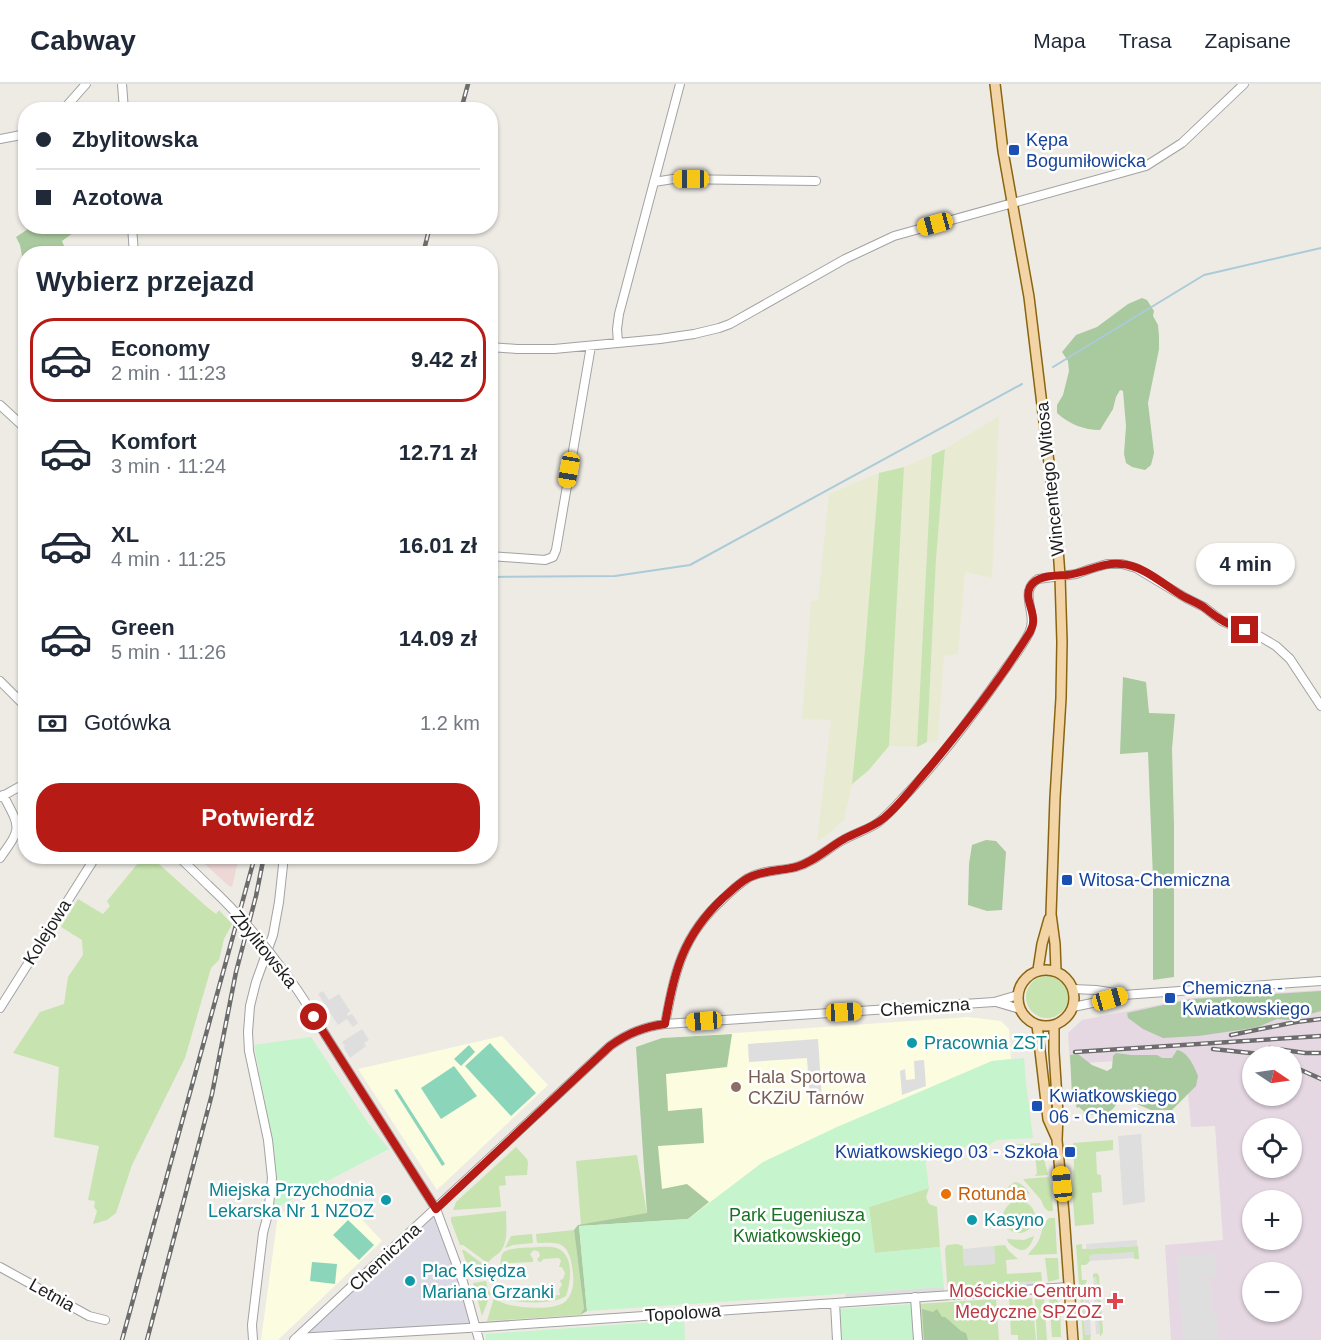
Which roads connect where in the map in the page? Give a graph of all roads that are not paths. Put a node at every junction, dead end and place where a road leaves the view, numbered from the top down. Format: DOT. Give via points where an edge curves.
graph roads {
  1 [pos="86,84"];
  2 [pos="122,84"];
  3 [pos="680,84"];
  4 [pos="995,84"];
  5 [pos="1244,84"];
  6 [pos="70,102"];
  7 [pos="123,102"];
  8 [pos="18,136"];
  9 [pos="0,139"];
  10 [pos="816,181"];
  11 [pos="654,182"];
  12 [pos="1012,204"];
  13 [pos="618,343"];
  14 [pos="591,346"];
  15 [pos="498,348"];
  16 [pos="0,405"];
  17 [pos="18,422"];
  18 [pos="498,557"];
  19 [pos="1060,576"];
  20 [pos="0,681"];
  21 [pos="18,699"];
  22 [pos="1321,706"];
  23 [pos="18,787"];
  24 [pos="2,796"];
  25 [pos="0,858"];
  26 [pos="91,864"];
  27 [pos="186,864"];
  28 [pos="283,864"];
  29 [pos="1051,914"];
  30 [pos="1038,970"];
  31 [pos="1056,971"];
  32 [pos="1321,981"];
  33 [pos="1073,989"];
  34 [pos="1018,994"];
  35 [pos="1123,995"];
  36 [pos="994,1002"];
  37 [pos="1073,1007"];
  38 [pos="0,1008"];
  39 [pos="1020,1009"];
  40 [pos="665,1024"];
  41 [pos="1037,1025"];
  42 [pos="1054,1025"];
  43 [pos="1057,1140"];
  44 [pos="436,1209"];
  45 [pos="0,1267"];
  46 [pos="1069,1287"];
  47 [pos="915,1297"];
  48 [pos="835,1303"];
  49 [pos="105,1320"];
  50 [pos="476,1327"];
  51 [pos="295,1339"];
  52 [pos="253,1340"];
  53 [pos="479,1340"];
  54 [pos="837,1340"];
  55 [pos="918,1340"];
  56 [pos="1072,1340"];
  1 -- 6 [label="street"];
  2 -- 7 [label="street"];
  3 -- 11 [label="street"];
  4 -- 12 [label="main road, Wincentego Witosa"];
  5 -- 12 [label="street" via="1182,143 1146,166"];
  8 -- 9 [label="street"];
  10 -- 11 [label="street"];
  11 -- 13 [label="street" via="620,314"];
  12 -- 13 [label="street" via="894,236 730,324 694,334"];
  12 -- 19 [label="main road, Wincentego Witosa" via="1031,312"];
  13 -- 14 [label="street"];
  14 -- 15 [label="street"];
  14 -- 18 [label="street" via="553,557 545,560"];
  16 -- 17 [label="street"];
  19 -- 22 [label="street" via="1107,564 1136,568 1222,621 1276,646 1290,659"];
  19 -- 29 [label="main road, Wincentego Witosa" via="1061,698"];
  19 -- 40 [label="street" via="1034,582 1028,597 1033,622 1030,632 980,706 884,818 810,861 747,879 712,909 692,934 680,962"];
  20 -- 21 [label="street"];
  23 -- 24 [label="street"];
  24 -- 25 [label="street" via="16,819 17,830"];
  26 -- 38 [label="street, Kolejowa"];
  27 -- 44 [label="street, Zbylitowska, bridge" via="230,906 290,979"];
  28 -- 52 [label="street" via="273,935 256,982 248,1032 272,1178"];
  29 -- 30 [label="main road, Wincentego Witosa"];
  29 -- 31 [label="main road, Wincentego Witosa"];
  30 -- 31 [label="main road"];
  30 -- 34 [label="main road" via="1026,977"];
  31 -- 33 [label="main road"];
  32 -- 35 [label="street"];
  33 -- 35 [label="street"];
  33 -- 37 [label="main road"];
  34 -- 36 [label="street, Chemiczna"];
  34 -- 39 [label="main road"];
  35 -- 37 [label="street"];
  36 -- 39 [label="street, Chemiczna"];
  36 -- 40 [label="street, Chemiczna"];
  37 -- 42 [label="main road" via="1066,1018"];
  39 -- 41 [label="main road"];
  40 -- 44 [label="street, Chemiczna" via="637,1030 610,1046"];
  41 -- 42 [label="main road"];
  41 -- 43 [label="main road" via="1048,1119"];
  42 -- 43 [label="main road"];
  43 -- 46 [label="main road"];
  44 -- 50 [label="street, Zbylitowska"];
  44 -- 51 [label="street, Chemiczna"];
  45 -- 49 [label="street, Letnia" via="89,1316"];
  46 -- 47 [label="street, Topolowa"];
  46 -- 56 [label="main road"];
  47 -- 48 [label="street, Topolowa"];
  47 -- 55 [label="street"];
  48 -- 50 [label="street, Topolowa"];
  48 -- 54 [label="street"];
  50 -- 51 [label="street, Topolowa"];
  50 -- 53 [label="street, Zbylitowska"];
}
